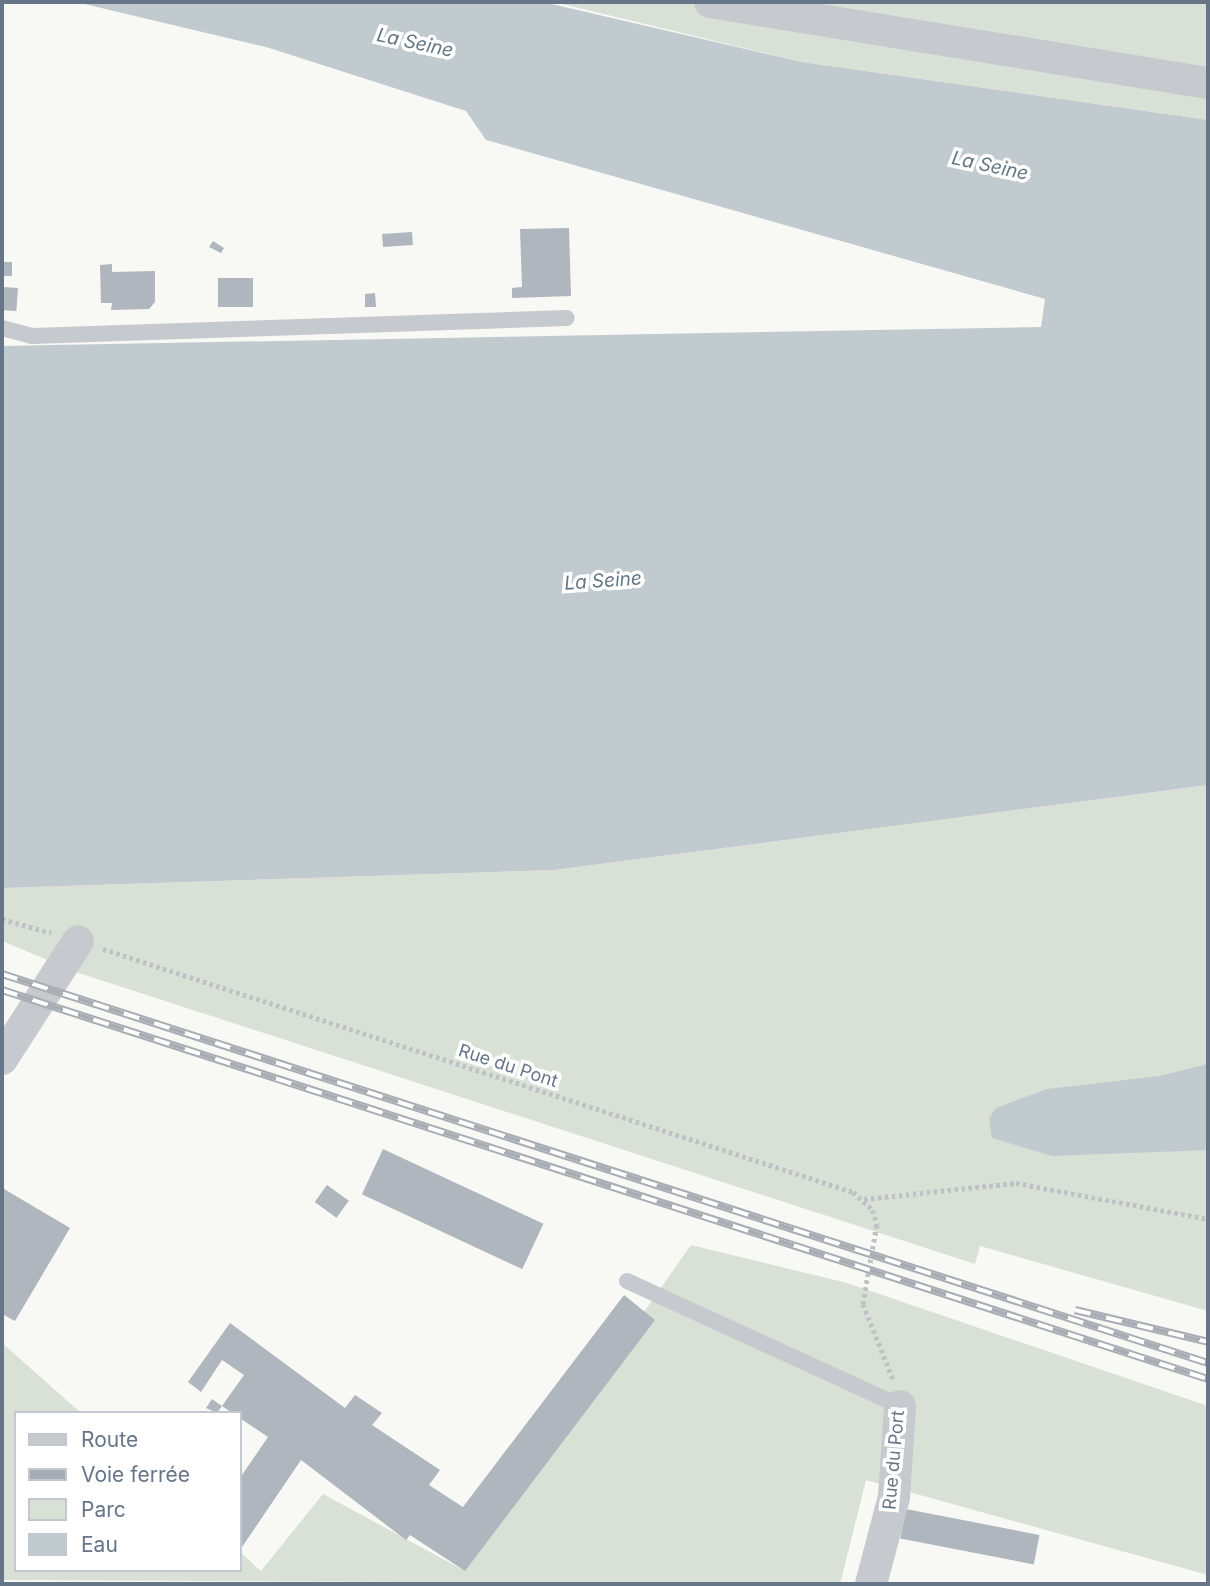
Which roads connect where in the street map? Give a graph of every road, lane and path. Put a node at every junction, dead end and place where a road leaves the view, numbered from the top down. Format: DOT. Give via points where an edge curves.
graph roads {
  1 [pos="710,2"];
  2 [pos="1208,83"];
  3 [pos="567,318"];
  4 [pos="2,328"];
  5 [pos="2,919"];
  6 [pos="78,941"];
  7 [pos="2,1059"];
  8 [pos="863,1199"];
  9 [pos="1208,1219"];
  10 [pos="627,1280"];
  11 [pos="900,1406"];
  12 [pos="871,1584"];
  1 -- 2 [label="street"];
  3 -- 4 [label="lane" via="32,336"];
  5 -- 6 [label="path, Rue du Pont"];
  6 -- 7 [label="street"];
  6 -- 8 [label="path, Rue du Pont"];
  8 -- 9 [label="path" via="1016,1183"];
  8 -- 11 [label="path, Rue du Port" via="877,1225 863,1304"];
  10 -- 11 [label="lane"];
  11 -- 12 [label="street, Rue du Port" via="894,1497"];
}
